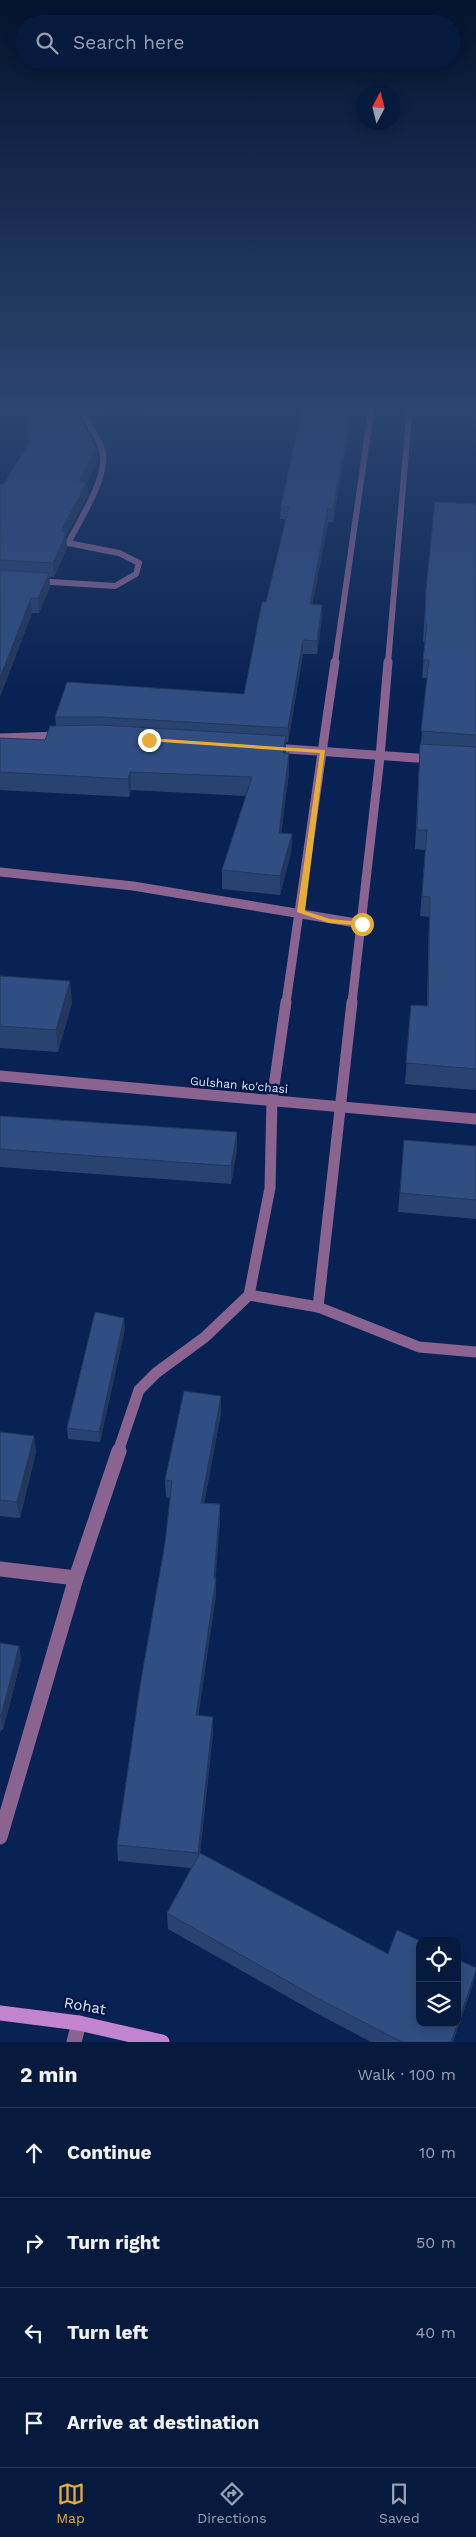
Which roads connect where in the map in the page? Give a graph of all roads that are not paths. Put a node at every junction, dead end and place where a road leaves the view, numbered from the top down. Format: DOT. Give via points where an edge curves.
graph roads {
  1 [pos="89,499"];
  2 [pos="359,499"];
  3 [pos="402,499"];
  4 [pos="29,580"];
  5 [pos="73,737"];
  6 [pos="0,738"];
  7 [pos="265,748"];
  8 [pos="323,752"];
  9 [pos="380,757"];
  10 [pos="438,759"];
  11 [pos="0,872"];
  12 [pos="301,912"];
  13 [pos="362,924"];
  14 [pos="0,1076"];
  15 [pos="272,1100"];
  16 [pos="340,1107"];
  17 [pos="476,1119"];
  18 [pos="249,1295"];
  19 [pos="318,1307"];
  20 [pos="476,1352"];
  21 [pos="0,1569"];
  22 [pos="76,1578"];
  23 [pos="0,1837"];
  24 [pos="0,2013"];
  25 [pos="79,2023"];
  26 [pos="74,2042"];
  27 [pos="162,2042"];
  1 -- 4 [label="street" via="68,543 119,553 139,564 136,574 115,586"];
  2 -- 8 [label="street"];
  3 -- 9 [label="street"];
  5 -- 6 [label="street" via="35,735"];
  7 -- 8 [label="street"];
  8 -- 9 [label="street"];
  8 -- 12 [label="street"];
  9 -- 10 [label="street"];
  9 -- 13 [label="street"];
  11 -- 12 [label="street" via="154,889"];
  12 -- 13 [label="street" via="329,921"];
  12 -- 15 [label="street"];
  13 -- 16 [label="street"];
  14 -- 15 [label="street, Gulshan ko'chasi"];
  15 -- 16 [label="street, Gulshan ko'chasi"];
  15 -- 18 [label="street" via="270,1188"];
  16 -- 17 [label="street, Gulshan ko'chasi"];
  16 -- 19 [label="street"];
  18 -- 19 [label="street"];
  18 -- 22 [label="street" via="205,1337 156,1373 139,1390"];
  19 -- 20 [label="street" via="420,1347"];
  21 -- 22 [label="street"];
  22 -- 23 [label="street"];
  24 -- 25 [label="street, Rohat"];
  25 -- 26 [label="street"];
  25 -- 27 [label="street, Rohat"];
}
